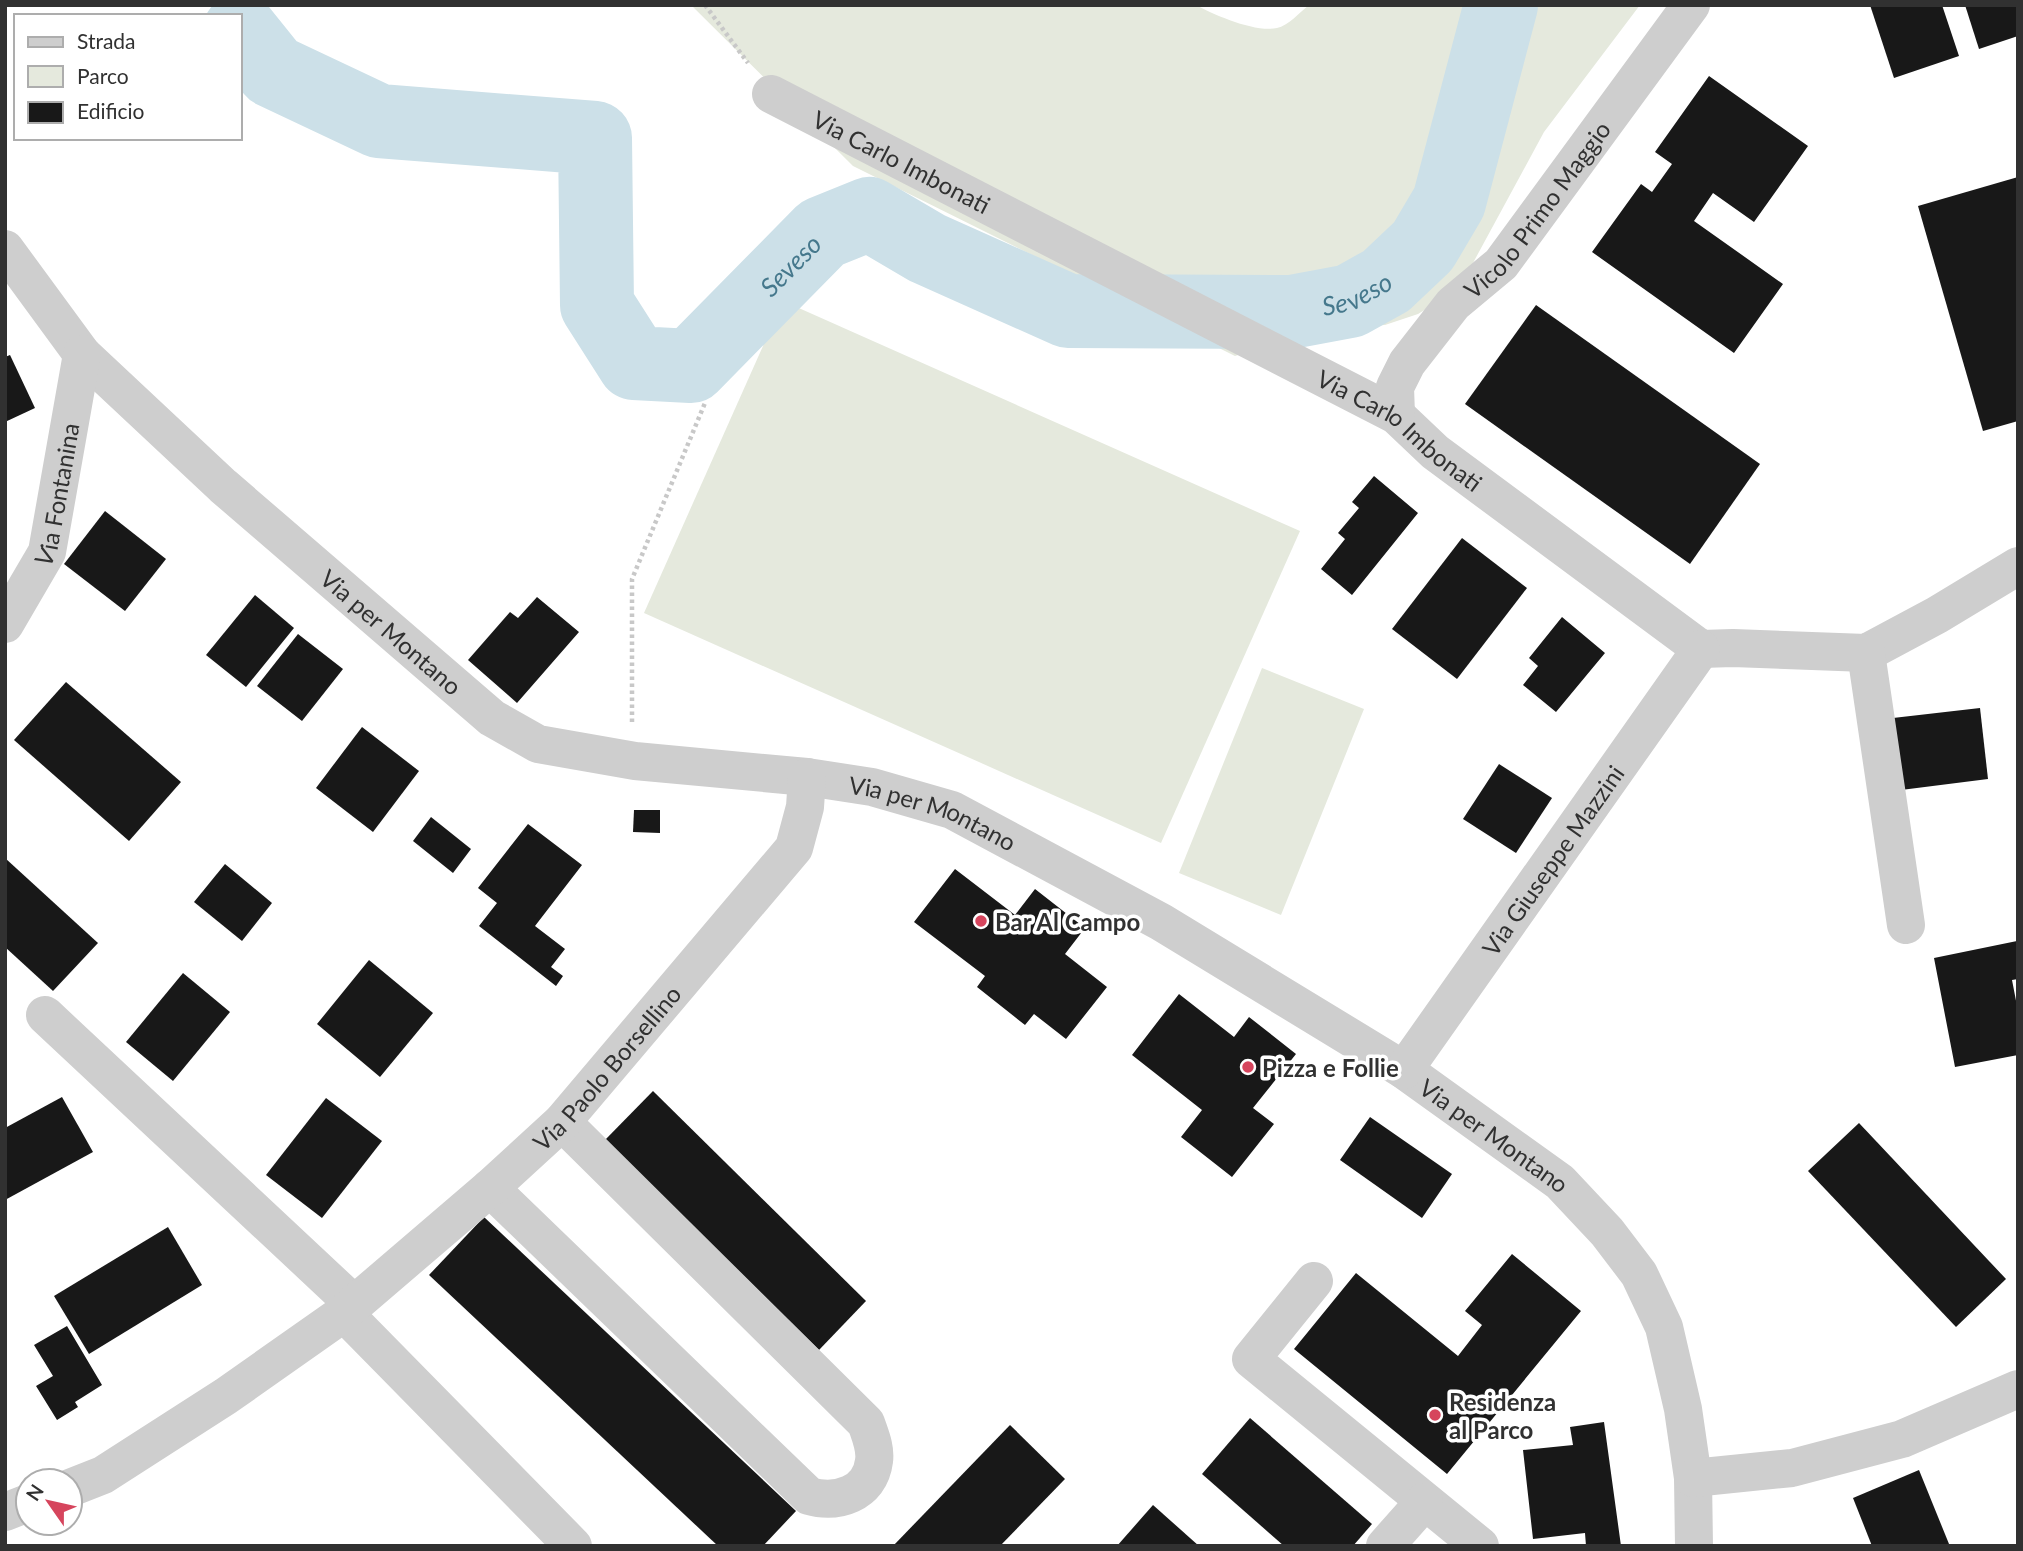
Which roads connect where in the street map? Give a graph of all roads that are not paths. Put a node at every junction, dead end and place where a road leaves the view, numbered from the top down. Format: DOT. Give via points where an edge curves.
graph roads {
  1 [pos="1691,5"];
  2 [pos="771,94"];
  3 [pos="5,249"];
  4 [pos="82,354"];
  5 [pos="1396,415"];
  6 [pos="2018,566"];
  7 [pos="5,624"];
  8 [pos="1702,649"];
  9 [pos="1866,653"];
  10 [pos="807,777"];
  11 [pos="1906,925"];
  12 [pos="45,1015"];
  13 [pos="1404,1070"];
  14 [pos="562,1122"];
  15 [pos="490,1188"];
  16 [pos="1314,1281"];
  17 [pos="350,1309"];
  18 [pos="2018,1390"];
  19 [pos="1693,1478"];
  20 [pos="84,1482"];
  21 [pos="1424,1502"];
  22 [pos="573,1546"];
  23 [pos="1385,1546"];
  24 [pos="1480,1546"];
  25 [pos="1694,1546"];
  1 -- 5 [label="street, Vicolo Primo Maggio" via="1501,264 1452,304 1407,363 1395,387"];
  2 -- 5 [label="street, Via Carlo Imbonati"];
  3 -- 4 [label="street, Via per Montano"];
  4 -- 7 [label="street, Via Fontanina" via="47,552"];
  4 -- 10 [label="street, Via per Montano" via="223,486 492,718 538,744 635,761"];
  5 -- 8 [label="street, Via Carlo Imbonati" via="1435,452"];
  6 -- 9 [label="street"];
  8 -- 9 [label="street"];
  8 -- 13 [label="street, Via Giuseppe Mazzini"];
  9 -- 11 [label="street"];
  10 -- 13 [label="street, Via per Montano" via="872,787 952,810 1161,922"];
  10 -- 14 [label="street, Via Paolo Borsellino" via="806,807 794,848"];
  12 -- 17 [label="street"];
  13 -- 19 [label="street, Via per Montano" via="1560,1182 1639,1274 1664,1327"];
  14 -- 15 [label="street, Via Paolo Borsellino"];
  14 -- 15 [label="street" via="866,1423 874,1462 862,1487 837,1500 809,1496"];
  15 -- 17 [label="street, Via Paolo Borsellino"];
  16 -- 21 [label="street" via="1251,1359"];
  17 -- 20 [label="street, Via Paolo Borsellino" via="226,1396"];
  17 -- 22 [label="street"];
  18 -- 19 [label="street" via="1902,1438 1791,1468"];
  19 -- 25 [label="street, Via per Montano"];
  21 -- 23 [label="street"];
  21 -- 24 [label="street"];
}
